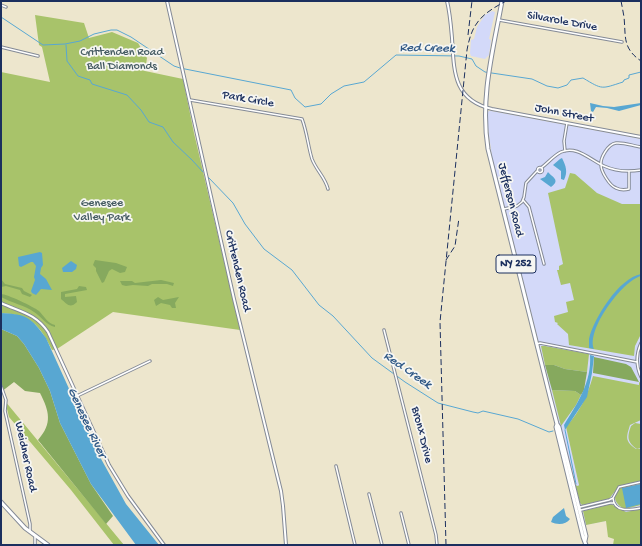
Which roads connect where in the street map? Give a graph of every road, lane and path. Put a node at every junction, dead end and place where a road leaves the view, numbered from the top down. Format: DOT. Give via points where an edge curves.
graph roads {
  1 [pos="167,1"];
  2 [pos="448,1"];
  3 [pos="502,1"];
  4 [pos="1,5"];
  5 [pos="6,7"];
  6 [pos="499,20"];
  7 [pos="622,42"];
  8 [pos="1,47"];
  9 [pos="38,56"];
  10 [pos="190,100"];
  11 [pos="485,107"];
  12 [pos="567,123"];
  13 [pos="641,137"];
  14 [pos="641,148"];
  15 [pos="565,151"];
  16 [pos="600,164"];
  17 [pos="542,168"];
  18 [pos="641,170"];
  19 [pos="629,171"];
  20 [pos="537,172"];
  21 [pos="328,189"];
  22 [pos="523,200"];
  23 [pos="502,210"];
  24 [pos="544,264"];
  25 [pos="1,303"];
  26 [pos="384,330"];
  27 [pos="641,343"];
  28 [pos="537,344"];
  29 [pos="150,361"];
  30 [pos="637,362"];
  31 [pos="641,377"];
  32 [pos="1,386"];
  33 [pos="77,396"];
  34 [pos="336,466"];
  35 [pos="641,482"];
  36 [pos="369,494"];
  37 [pos="613,498"];
  38 [pos="1,502"];
  39 [pos="614,503"];
  40 [pos="641,508"];
  41 [pos="578,509"];
  42 [pos="401,513"];
  43 [pos="29,532"];
  44 [pos="35,537"];
  45 [pos="35,545"];
  46 [pos="48,545"];
  47 [pos="164,545"];
  48 [pos="286,545"];
  49 [pos="355,545"];
  50 [pos="382,545"];
  51 [pos="409,545"];
  52 [pos="437,545"];
  53 [pos="586,545"];
  1 -- 10 [label="street, Crittenden Road"];
  2 -- 11 [label="street" via="456,77 462,90 473,101"];
  3 -- 6 [label="main road, Jefferson Road / NY 252"];
  4 -- 5 [label="street"];
  6 -- 7 [label="street, Silvarole Drive"];
  6 -- 11 [label="main road, Jefferson Road / NY 252" via="488,74"];
  8 -- 9 [label="street"];
  10 -- 21 [label="street, Park Circle" via="302,119 312,158 326,180"];
  10 -- 48 [label="street, Crittenden Road" via="199,148 281,491"];
  11 -- 12 [label="street, John Street"];
  11 -- 23 [label="main road, Jefferson Road / NY 252" via="488,149"];
  12 -- 13 [label="street, John Street"];
  12 -- 15 [label="street"];
  14 -- 16 [label="street" via="613,144 608,148"];
  15 -- 16 [label="street" via="579,152"];
  15 -- 17 [label="street" via="556,155"];
  16 -- 19 [label="street"];
  16 -- 19 [label="street" via="602,171 617,189 629,189"];
  17 -- 20 [label="street" via="541,172"];
  17 -- 20 [label="street" via="538,168"];
  18 -- 19 [label="street"];
  20 -- 22 [label="street" via="526,183"];
  22 -- 23 [label="street" via="517,206"];
  22 -- 24 [label="street" via="529,207"];
  23 -- 28 [label="main road, Jefferson Road / NY 252"];
  25 -- 33 [label="street" via="35,318 48,332"];
  26 -- 52 [label="street, Bronx Drive"];
  27 -- 30 [label="street"];
  28 -- 30 [label="street"];
  28 -- 41 [label="main road, Jefferson Road / NY 252"];
  29 -- 33 [label="street"];
  30 -- 31 [label="street"];
  32 -- 43 [label="street, Weidner Road" via="6,398 6,412 30,524"];
  33 -- 47 [label="street" via="100,448 116,476"];
  34 -- 49 [label="street"];
  35 -- 37 [label="street" via="619,487"];
  36 -- 50 [label="street"];
  37 -- 39 [label="street"];
  37 -- 41 [label="street"];
  38 -- 43 [label="main road"];
  39 -- 40 [label="street" via="626,511"];
  39 -- 41 [label="street"];
  41 -- 53 [label="main road, Jefferson Road / NY 252"];
  42 -- 51 [label="street"];
  43 -- 44 [label="main road"];
  44 -- 45 [label="street"];
  44 -- 46 [label="main road"];
}
